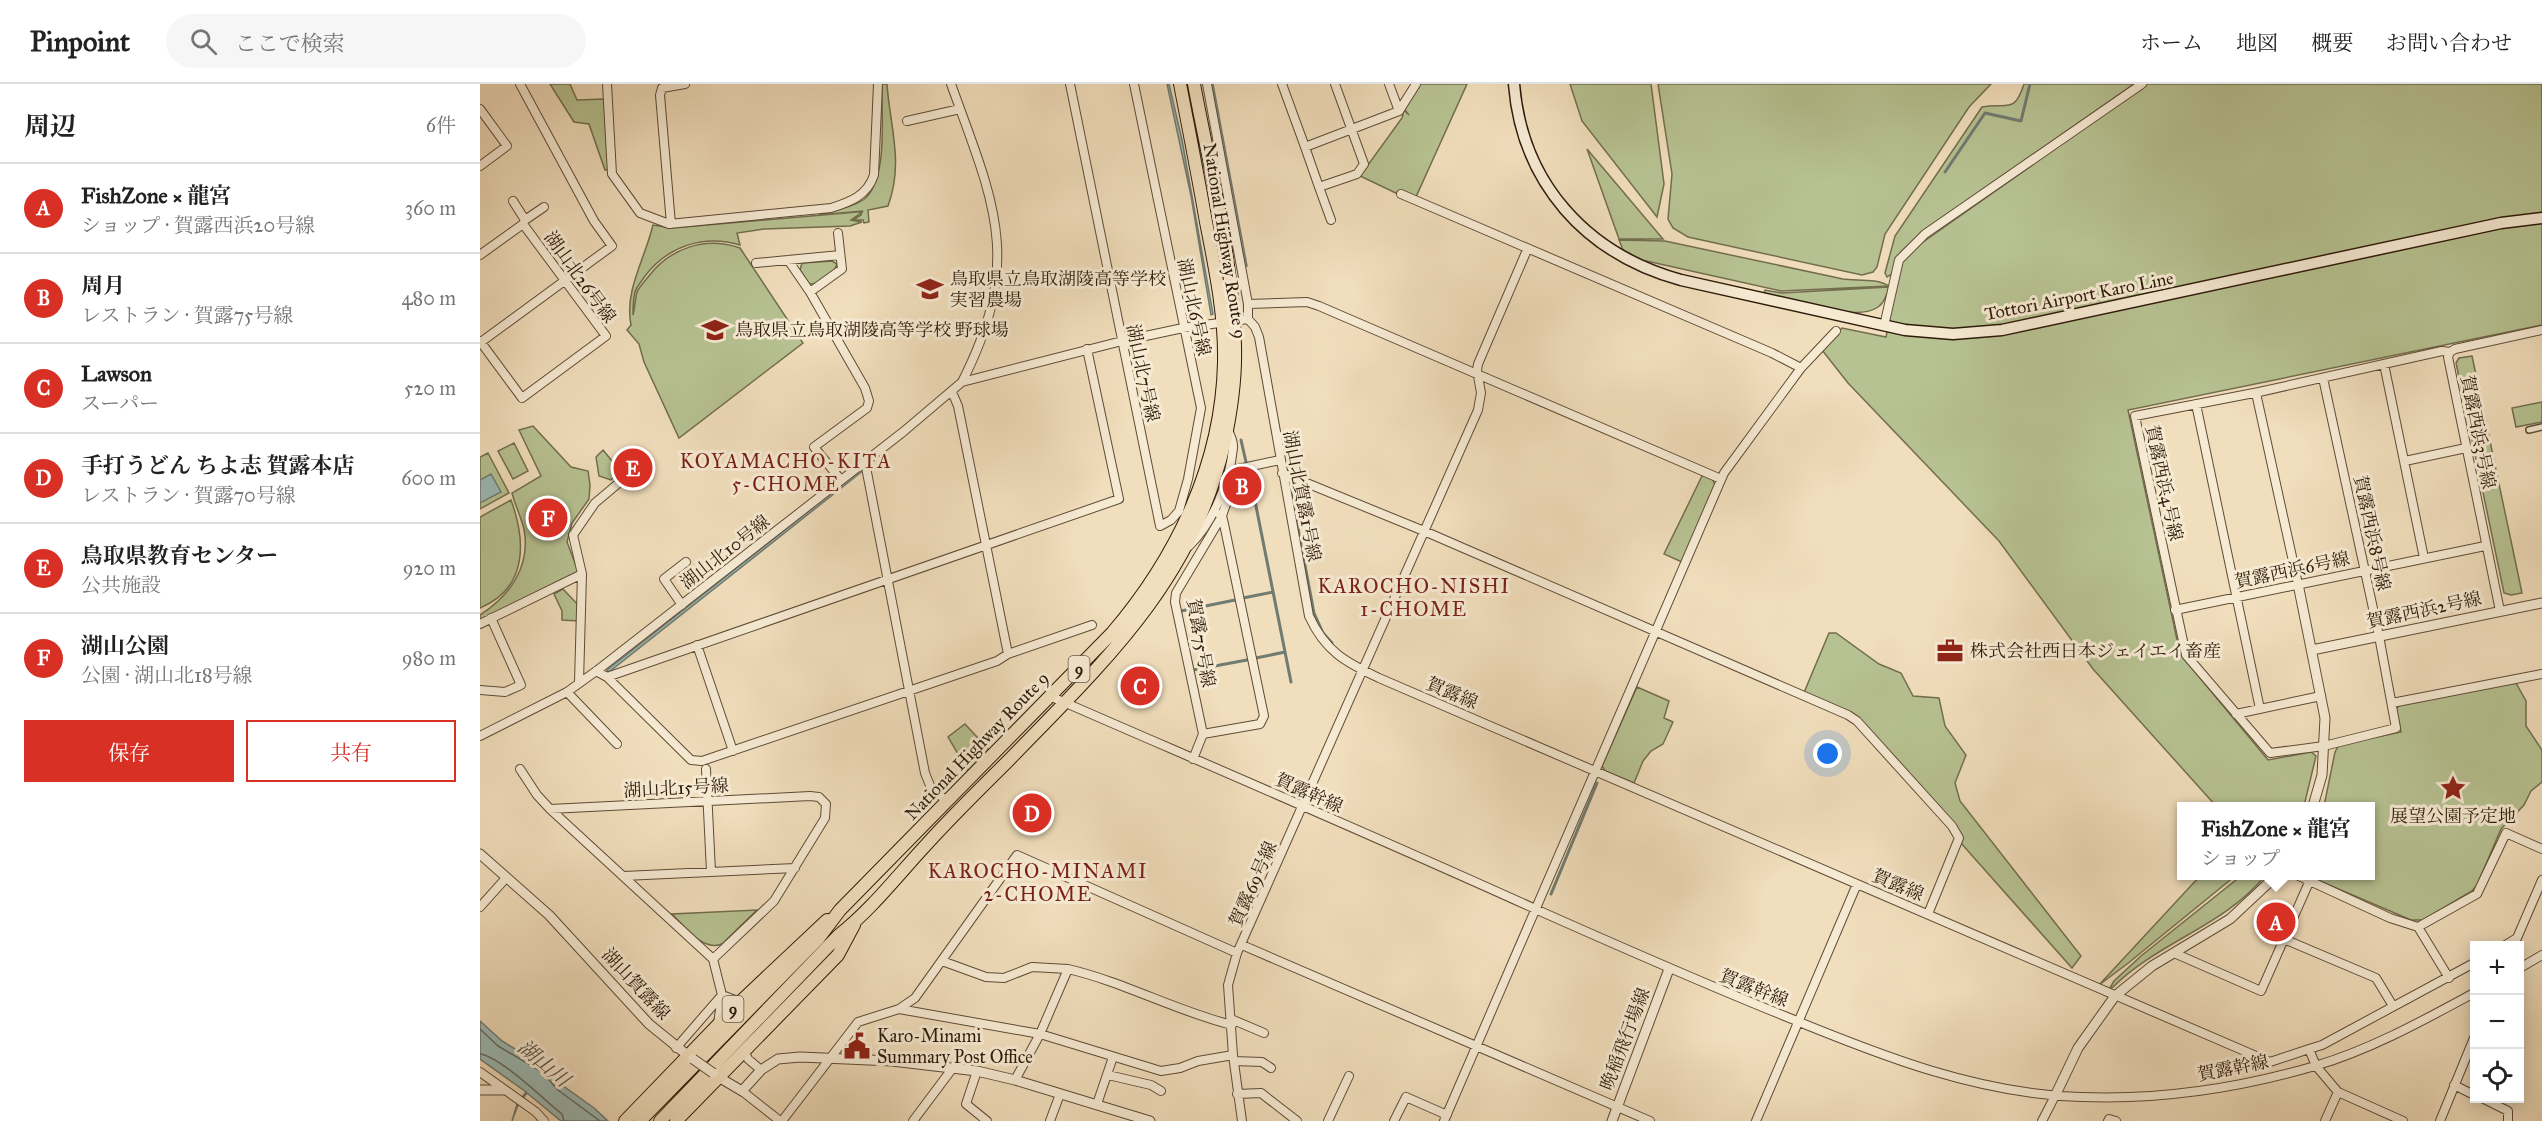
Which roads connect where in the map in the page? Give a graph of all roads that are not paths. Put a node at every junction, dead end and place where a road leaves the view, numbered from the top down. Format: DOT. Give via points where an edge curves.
graph roads {
  1 [pos="520,84"];
  2 [pos="607,84"];
  3 [pos="685,84"];
  4 [pos="878,84"];
  5 [pos="951,84"];
  6 [pos="1070,84"];
  7 [pos="1134,84"];
  8 [pos="1180,84"];
  9 [pos="1194,84"];
  10 [pos="1207,84"];
  11 [pos="1282,84"];
  12 [pos="1335,84"];
  13 [pos="1389,84"];
  14 [pos="1416,84"];
  15 [pos="1514,84"];
  16 [pos="2142,84"];
  17 [pos="480,109"];
  18 [pos="960,109"];
  19 [pos="1399,111"];
  20 [pos="907,121"];
  21 [pos="1352,129"];
  22 [pos="1305,147"];
  23 [pos="480,166"];
  24 [pos="1319,188"];
  25 [pos="1401,194"];
  26 [pos="513,201"];
  27 [pos="544,207"];
  28 [pos="2542,218"];
  29 [pos="1331,220"];
  30 [pos="524,222"];
  31 [pos="671,224"];
  32 [pos="838,233"];
  33 [pos="1527,250"];
  34 [pos="480,255"];
  35 [pos="840,255"];
  36 [pos="788,260"];
  37 [pos="756,263"];
  38 [pos="564,280"];
  39 [pos="810,292"];
  40 [pos="1248,304"];
  41 [pos="1248,319"];
  42 [pos="1228,320"];
  43 [pos="1884,326"];
  44 [pos="1183,328"];
  45 [pos="2542,330"];
  46 [pos="1836,331"];
  47 [pos="1122,341"];
  48 [pos="481,342"];
  49 [pos="1087,349"];
  50 [pos="2450,352"];
  51 [pos="2384,364"];
  52 [pos="1801,368"];
  53 [pos="1479,376"];
  54 [pos="2323,378"];
  55 [pos="962,382"];
  56 [pos="952,392"];
  57 [pos="2256,393"];
  58 [pos="2196,404"];
  59 [pos="2542,427"];
  60 [pos="1227,428"];
  61 [pos="2529,430"];
  62 [pos="2466,448"];
  63 [pos="1280,460"];
  64 [pos="2405,461"];
  65 [pos="865,462"];
  66 [pos="633,471"];
  67 [pos="1282,472"];
  68 [pos="1226,477"];
  69 [pos="1721,479"];
  70 [pos="841,480"];
  71 [pos="1234,481"];
  72 [pos="1218,513"];
  73 [pos="1160,526"];
  74 [pos="1424,531"];
  75 [pos="985,546"];
  76 [pos="2485,546"];
  77 [pos="1184,551"];
  78 [pos="2424,558"];
  79 [pos="686,562"];
  80 [pos="2365,571"];
  81 [pos="582,574"];
  82 [pos="888,579"];
  83 [pos="2298,584"];
  84 [pos="2236,597"];
  85 [pos="2542,603"];
  86 [pos="681,605"];
  87 [pos="2175,610"];
  88 [pos="2500,611"];
  89 [pos="491,618"];
  90 [pos="480,624"];
  91 [pos="1092,625"];
  92 [pos="1655,633"];
  93 [pos="2379,636"];
  94 [pos="697,645"];
  95 [pos="2312,650"];
  96 [pos="1008,654"];
  97 [pos="596,671"];
  98 [pos="1364,671"];
  99 [pos="2542,674"];
  100 [pos="607,677"];
  101 [pos="579,682"];
  102 [pos="909,689"];
  103 [pos="480,690"];
  104 [pos="567,692"];
  105 [pos="2321,696"];
  106 [pos="1052,697"];
  107 [pos="1066,703"];
  108 [pos="2392,703"];
  109 [pos="2259,709"];
  110 [pos="2236,714"];
  111 [pos="1203,734"];
  112 [pos="480,736"];
  113 [pos="618,744"];
  114 [pos="2324,746"];
  115 [pos="733,752"];
  116 [pos="1193,759"];
  117 [pos="520,769"];
  118 [pos="706,769"];
  119 [pos="1596,771"];
  120 [pos="707,801"];
  121 [pos="948,802"];
  122 [pos="2314,802"];
  123 [pos="1303,807"];
  124 [pos="550,809"];
  125 [pos="2542,849"];
  126 [pos="480,854"];
  127 [pos="795,868"];
  128 [pos="711,872"];
  129 [pos="624,876"];
  130 [pos="506,878"];
  131 [pos="2272,880"];
  132 [pos="2310,880"];
  133 [pos="2542,880"];
  134 [pos="1857,884"];
  135 [pos="480,907"];
  136 [pos="1537,909"];
  137 [pos="840,910"];
  138 [pos="1928,914"];
  139 [pos="856,921"];
  140 [pos="2418,927"];
  141 [pos="2284,939"];
  142 [pos="2511,941"];
  143 [pos="1240,949"];
  144 [pos="2174,953"];
  145 [pos="2542,955"];
  146 [pos="713,959"];
  147 [pos="942,961"];
  148 [pos="2470,966"];
  149 [pos="2524,966"];
  150 [pos="1068,969"];
  151 [pos="1669,969"];
  152 [pos="2449,978"];
  153 [pos="722,995"];
  154 [pos="2471,995"];
  155 [pos="2115,996"];
  156 [pos="740,1002"];
  157 [pos="2392,1006"];
  158 [pos="898,1009"];
  159 [pos="1232,1022"];
  160 [pos="1799,1022"];
  161 [pos="718,1024"];
  162 [pos="1264,1033"];
  163 [pos="1040,1034"];
  164 [pos="1477,1047"];
  165 [pos="676,1048"];
  166 [pos="2309,1049"];
  167 [pos="2470,1049"];
  168 [pos="744,1050"];
  169 [pos="690,1057"];
  170 [pos="1113,1057"];
  171 [pos="831,1058"];
  172 [pos="1233,1058"];
  173 [pos="2316,1066"];
  174 [pos="1270,1068"];
  175 [pos="952,1069"];
  176 [pos="761,1070"];
  177 [pos="977,1071"];
  178 [pos="480,1072"];
  179 [pos="715,1075"];
  180 [pos="1108,1075"];
  181 [pos="1350,1076"];
  182 [pos="1015,1080"];
  183 [pos="2454,1085"];
  184 [pos="480,1090"];
  185 [pos="502,1090"];
  186 [pos="1161,1090"];
  187 [pos="742,1091"];
  188 [pos="2338,1092"];
  189 [pos="2470,1093"];
  190 [pos="1060,1094"];
  191 [pos="1238,1094"];
  192 [pos="2056,1094"];
  193 [pos="2492,1103"];
  194 [pos="1097,1104"];
  195 [pos="1618,1107"];
  196 [pos="1118,1110"];
  197 [pos="1445,1118"];
  198 [pos="634,1119"];
  199 [pos="544,1121"];
  200 [pos="660,1121"];
  201 [pos="676,1121"];
  202 [pos="781,1121"];
  203 [pos="913,1121"];
  204 [pos="987,1121"];
  205 [pos="1050,1121"];
  206 [pos="1114,1121"];
  207 [pos="1150,1121"];
  208 [pos="1242,1121"];
  209 [pos="1297,1121"];
  210 [pos="1328,1121"];
  211 [pos="1394,1121"];
  212 [pos="1612,1121"];
  213 [pos="1650,1121"];
  214 [pos="1756,1121"];
  215 [pos="2042,1121"];
  216 [pos="2108,1121"];
  217 [pos="2116,1121"];
  218 [pos="2325,1121"];
  219 [pos="2403,1121"];
  220 [pos="2439,1121"];
  221 [pos="2508,1121"];
  1 -- 38 [label="street" via="594,221 612,246"];
  2 -- 31 [label="street" via="612,174 640,213"];
  3 -- 31 [label="street" via="662,88 660,95"];
  4 -- 31 [label="street" via="874,175 861,195 822,209"];
  5 -- 18 [label="street"];
  6 -- 47 [label="street, 湖山北7号線"];
  7 -- 44 [label="street, 湖山北6号線"];
  8 -- 42 [label="highway, National Highway Route 9 / 9"];
  9 -- 42 [label="highway, National Highway Route 9 / 9" via="1224,243"];
  10 -- 40 [label="street"];
  11 -- 22 [label="street"];
  12 -- 21 [label="street"];
  13 -- 19 [label="street"];
  14 -- 19 [label="street"];
  15 -- 43 [label="main road, Tottori Airport Karo Line" via="1525,139 1541,176 1567,214 1612,251 1667,276"];
  16 -- 43 [label="street" via="1907,250 1899,260"];
  17 -- 23 [label="street" via="507,146"];
  18 -- 20 [label="street"];
  18 -- 55 [label="street" via="990,193 998,246 992,311"];
  19 -- 21 [label="street"];
  21 -- 22 [label="street"];
  21 -- 24 [label="street" via="1364,164 1357,174"];
  22 -- 24 [label="street"];
  24 -- 29 [label="street"];
  25 -- 33 [label="street"];
  26 -- 30 [label="street"];
  27 -- 30 [label="street"];
  28 -- 43 [label="main road, Tottori Airport Karo Line" via="2501,223 2002,330 1940,333"];
  30 -- 34 [label="street, 湖山北26号線"];
  30 -- 38 [label="street, 湖山北26号線"];
  32 -- 35 [label="street"];
  33 -- 52 [label="street"];
  33 -- 53 [label="street, 賀露69号線" via="1478,364"];
  35 -- 36 [label="street"];
  35 -- 39 [label="street" via="842,269"];
  36 -- 37 [label="street"];
  36 -- 39 [label="street"];
  38 -- 48 [label="street"];
  38 -- 48 [label="street, 湖山北26号線" via="606,336 522,398"];
  39 -- 70 [label="street" via="869,400 867,408 814,447"];
  40 -- 41 [label="street"];
  40 -- 53 [label="street" via="1307,302"];
  41 -- 42 [label="street"];
  41 -- 63 [label="street, 湖山北賀露1号線" via="1259,337"];
  42 -- 44 [label="street"];
  42 -- 60 [label="highway, National Highway Route 9 / 9" via="1235,378"];
  42 -- 106 [label="highway, National Highway Route 9 / 9" via="1218,421 1189,516 1163,565 1135,605"];
  44 -- 47 [label="street"];
  44 -- 73 [label="street, 湖山北6号線" via="1200,408 1179,511"];
  45 -- 50 [label="street, 賀露西浜3号線"];
  46 -- 52 [label="street"];
  47 -- 49 [label="street"];
  47 -- 73 [label="street, 湖山北7号線"];
  49 -- 55 [label="street"];
  49 -- 75 [label="street" via="1119,499"];
  50 -- 51 [label="street, 賀露西浜4号線"];
  50 -- 62 [label="street, 賀露西浜3号線"];
  51 -- 54 [label="street, 賀露西浜4号線"];
  51 -- 64 [label="street"];
  52 -- 69 [label="street"];
  53 -- 69 [label="street"];
  53 -- 74 [label="street, 賀露69号線" via="1478,410"];
  54 -- 57 [label="street, 賀露西浜4号線"];
  54 -- 80 [label="street, 賀露西浜8号線"];
  55 -- 56 [label="street, 湖山北10号線"];
  56 -- 65 [label="street, 湖山北10号線"];
  56 -- 75 [label="street"];
  57 -- 58 [label="street, 賀露西浜4号線"];
  57 -- 83 [label="street"];
  58 -- 84 [label="street"];
  58 -- 87 [label="street, 賀露西浜4号線" via="2135,416"];
  59 -- 61 [label="street"];
  60 -- 68 [label="street" via="1234,445"];
  60 -- 77 [label="highway, National Highway Route 9 / 9" via="1211,488"];
  62 -- 64 [label="street"];
  62 -- 76 [label="street, 賀露西浜3号線"];
  63 -- 67 [label="street, 湖山北賀露1号線"];
  63 -- 71 [label="street" via="1238,469"];
  64 -- 78 [label="street"];
  65 -- 70 [label="street, 湖山北10号線"];
  65 -- 82 [label="street"];
  66 -- 81 [label="street" via="595,503 573,535"];
  67 -- 74 [label="street"];
  67 -- 98 [label="street, 湖山北賀露1号線" via="1309,616 1326,646"];
  68 -- 71 [label="street"];
  68 -- 72 [label="street"];
  69 -- 92 [label="street"];
  70 -- 86 [label="street, 湖山北10号線"];
  71 -- 72 [label="street, 賀露75号線"];
  72 -- 77 [label="street"];
  72 -- 111 [label="street, 賀露75号線" via="1176,593 1175,602"];
  72 -- 111 [label="street" via="1264,716 1260,724"];
  74 -- 92 [label="street"];
  74 -- 98 [label="street, 賀露69号線"];
  75 -- 82 [label="street"];
  75 -- 96 [label="street"];
  76 -- 78 [label="street, 賀露西浜6号線"];
  76 -- 88 [label="street, 賀露西浜3号線"];
  77 -- 107 [label="highway, National Highway Route 9 / 9" via="1140,619"];
  78 -- 80 [label="street, 賀露西浜6号線"];
  79 -- 86 [label="street" via="664,579"];
  80 -- 83 [label="street, 賀露西浜6号線"];
  80 -- 93 [label="street, 賀露西浜8号線"];
  81 -- 89 [label="street"];
  81 -- 101 [label="street"];
  82 -- 94 [label="street"];
  82 -- 102 [label="street"];
  83 -- 84 [label="street, 賀露西浜6号線"];
  83 -- 95 [label="street"];
  84 -- 87 [label="street, 賀露西浜6号線"];
  84 -- 109 [label="street"];
  85 -- 88 [label="street, 賀露西浜2号線"];
  86 -- 97 [label="street, 湖山北10号線"];
  87 -- 110 [label="street, 賀露西浜4号線" via="2186,655"];
  88 -- 93 [label="street, 賀露西浜2号線"];
  89 -- 90 [label="street"];
  89 -- 103 [label="street" via="521,685 505,692"];
  91 -- 96 [label="street"];
  92 -- 119 [label="street"];
  92 -- 138 [label="street" via="1857,721 1959,838"];
  93 -- 95 [label="street, 賀露西浜2号線"];
  93 -- 108 [label="street, 賀露西浜8号線"];
  94 -- 100 [label="street"];
  94 -- 115 [label="street"];
  95 -- 105 [label="street"];
  96 -- 102 [label="street"];
  97 -- 100 [label="street"];
  97 -- 101 [label="street, 湖山北10号線"];
  98 -- 119 [label="street, 賀露線"];
  98 -- 123 [label="street, 賀露69号線"];
  99 -- 108 [label="street"];
  100 -- 115 [label="street" via="691,759 702,761"];
  101 -- 104 [label="street, 湖山北10号線"];
  102 -- 115 [label="street"];
  102 -- 121 [label="street" via="927,781"];
  104 -- 112 [label="street, 湖山北10号線"];
  104 -- 113 [label="street"];
  105 -- 109 [label="street"];
  105 -- 114 [label="street"];
  106 -- 107 [label="street, 賀露幹線"];
  106 -- 121 [label="highway, National Highway Route 9 / 9"];
  107 -- 116 [label="street, 賀露幹線"];
  107 -- 139 [label="highway, National Highway Route 9 / 9"];
  108 -- 114 [label="street, 賀露西浜8号線" via="2396,728"];
  109 -- 110 [label="street"];
  110 -- 114 [label="street, 賀露西浜4号線" via="2270,753"];
  111 -- 116 [label="street"];
  114 -- 122 [label="street"];
  116 -- 123 [label="street, 賀露幹線"];
  117 -- 124 [label="street"];
  118 -- 120 [label="street"];
  119 -- 134 [label="street, 賀露線"];
  119 -- 136 [label="street"];
  120 -- 124 [label="street, 湖山北15号線"];
  120 -- 127 [label="street, 湖山北15号線" via="810,796 822,799 826,815"];
  120 -- 128 [label="street"];
  121 -- 137 [label="highway, National Highway Route 9 / 9"];
  123 -- 136 [label="street, 賀露幹線"];
  123 -- 143 [label="street, 賀露69号線"];
  124 -- 129 [label="street"];
  125 -- 140 [label="street" via="2506,833 2477,894"];
  126 -- 130 [label="street, 湖山賀露線"];
  127 -- 128 [label="street"];
  127 -- 146 [label="street, 湖山北15号線" via="774,901"];
  128 -- 129 [label="street"];
  129 -- 146 [label="street"];
  130 -- 135 [label="street"];
  130 -- 165 [label="street, 湖山賀露線" via="549,915"];
  131 -- 144 [label="street" via="2230,919"];
  132 -- 140 [label="street"];
  132 -- 141 [label="street"];
  133 -- 142 [label="street" via="2517,938"];
  134 -- 138 [label="street, 賀露線"];
  134 -- 160 [label="street"];
  136 -- 151 [label="street, 賀露幹線"];
  136 -- 164 [label="street"];
  137 -- 156 [label="highway, 9"];
  137 -- 198 [label="highway, National Highway Route 9 / 9" via="818,939"];
  138 -- 155 [label="street, 賀露線"];
  139 -- 168 [label="highway, 9" via="838,955"];
  139 -- 200 [label="highway, National Highway Route 9 / 9"];
  140 -- 152 [label="street"];
  141 -- 144 [label="street" via="2260,991"];
  141 -- 157 [label="street" via="2376,978"];
  143 -- 147 [label="street" via="1017,855"];
  143 -- 159 [label="street, 賀露69号線" via="1228,985"];
  143 -- 164 [label="street"];
  144 -- 155 [label="street"];
  145 -- 149 [label="street"];
  146 -- 153 [label="street"];
  147 -- 150 [label="street" via="1004,978 1032,968"];
  147 -- 158 [label="street" via="915,998"];
  148 -- 152 [label="street, 賀露線"];
  150 -- 159 [label="street" via="1094,975 1198,1017"];
  150 -- 163 [label="street"];
  151 -- 160 [label="street, 賀露幹線"];
  151 -- 195 [label="street, 晩稲飛行場線"];
  152 -- 157 [label="street, 賀露線"];
  153 -- 156 [label="street"];
  153 -- 161 [label="street"];
  153 -- 165 [label="street"];
  154 -- 173 [label="street, 賀露幹線"];
  155 -- 166 [label="street, 賀露線" via="2270,1062"];
  155 -- 192 [label="street" via="2078,1048"];
  156 -- 161 [label="highway, 9"];
  157 -- 166 [label="street, 賀露線"];
  158 -- 163 [label="street"];
  158 -- 171 [label="street" via="858,1022"];
  159 -- 162 [label="street"];
  159 -- 172 [label="street, 賀露69号線"];
  160 -- 192 [label="street, 賀露幹線" via="1883,1056 1951,1077 2017,1091"];
  160 -- 214 [label="street"];
  161 -- 169 [label="highway, 9"];
  163 -- 170 [label="street"];
  163 -- 182 [label="street"];
  164 -- 195 [label="street"];
  164 -- 197 [label="street"];
  165 -- 169 [label="street, 湖山賀露線"];
  166 -- 173 [label="street"];
  167 -- 183 [label="street"];
  168 -- 176 [label="street"];
  168 -- 179 [label="highway, 9"];
  169 -- 179 [label="street, 湖山賀露線, bridge"];
  169 -- 198 [label="highway, 9"];
  170 -- 172 [label="street" via="1161,1071 1198,1060"];
  170 -- 180 [label="street"];
  171 -- 175 [label="street"];
  171 -- 176 [label="street" via="778,1059"];
  171 -- 202 [label="street"];
  172 -- 174 [label="street" via="1262,1062"];
  172 -- 191 [label="street, 賀露69号線"];
  173 -- 188 [label="street"];
  173 -- 192 [label="street, 賀露幹線" via="2255,1081 2172,1094"];
  175 -- 177 [label="street"];
  175 -- 203 [label="street"];
  176 -- 187 [label="street"];
  177 -- 182 [label="street"];
  177 -- 204 [label="street" via="966,1104"];
  178 -- 185 [label="street"];
  179 -- 187 [label="street, 湖山賀露線"];
  179 -- 201 [label="highway, 9"];
  180 -- 186 [label="street"];
  180 -- 194 [label="street"];
  181 -- 210 [label="street"];
  182 -- 190 [label="street"];
  183 -- 189 [label="street"];
  183 -- 220 [label="street"];
  184 -- 185 [label="street"];
  185 -- 199 [label="street"];
  187 -- 202 [label="street, 湖山賀露線"];
  188 -- 218 [label="street"];
  188 -- 219 [label="street"];
  190 -- 194 [label="street"];
  190 -- 205 [label="street"];
  191 -- 208 [label="street, 賀露69号線"];
  191 -- 209 [label="street" via="1261,1093"];
  192 -- 215 [label="street"];
  193 -- 221 [label="street" via="2508,1111"];
  194 -- 196 [label="street"];
  195 -- 212 [label="street, 晩稲飛行場線"];
  195 -- 213 [label="street"];
  196 -- 206 [label="street"];
  196 -- 207 [label="street"];
  197 -- 211 [label="street" via="1406,1097"];
  216 -- 217 [label="street"];
}
